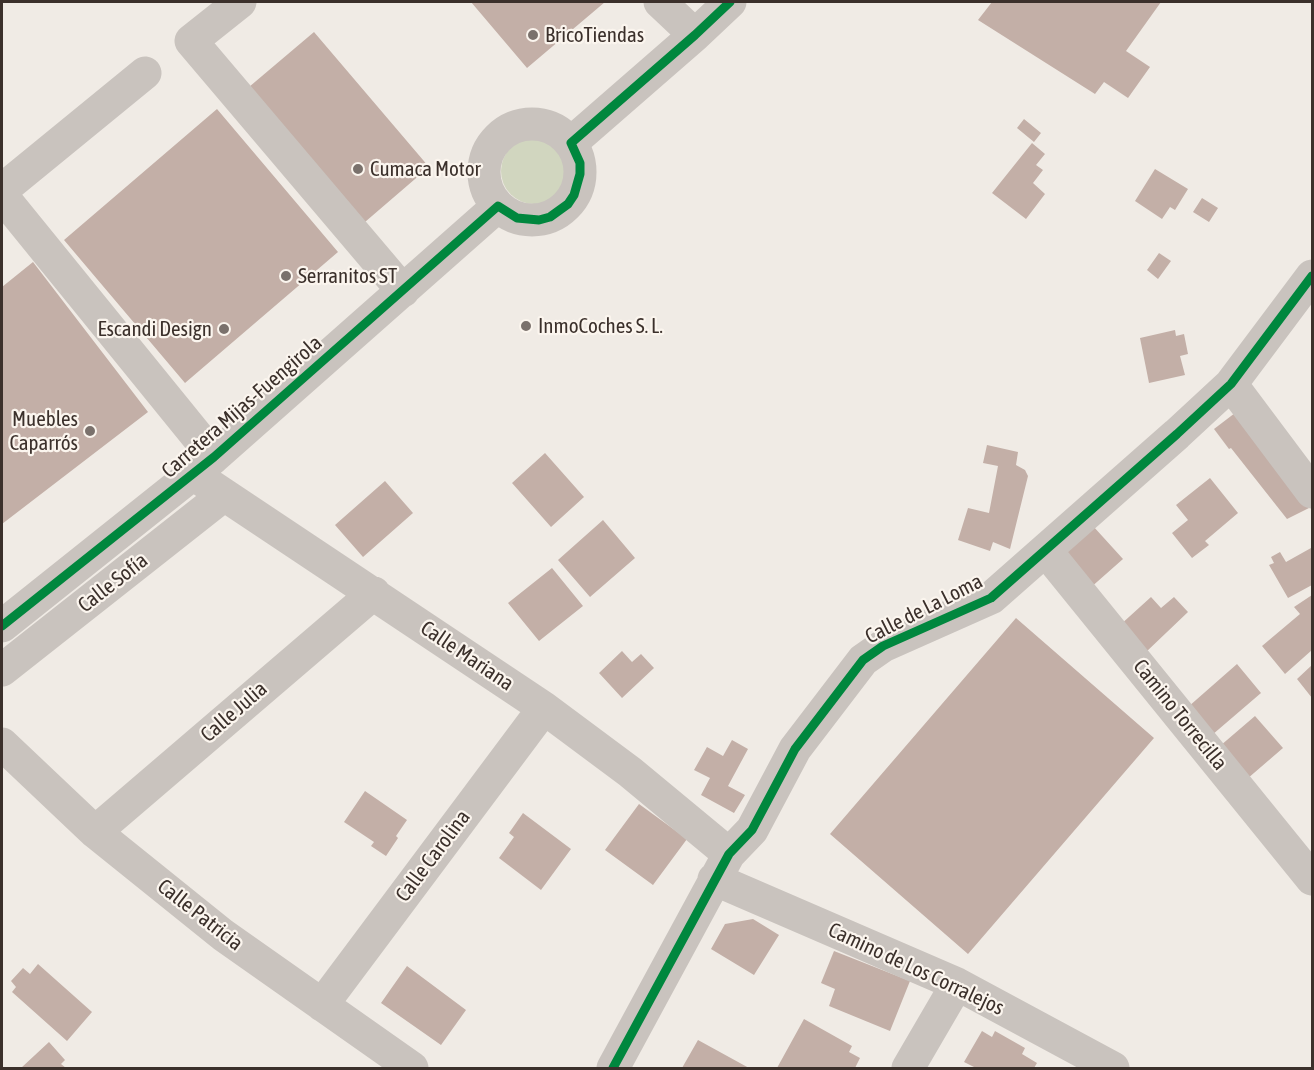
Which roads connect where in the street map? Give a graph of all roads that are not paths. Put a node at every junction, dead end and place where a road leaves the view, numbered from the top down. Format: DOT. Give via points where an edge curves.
graph roads {
  1 [pos="240,2"];
  2 [pos="660,2"];
  3 [pos="730,2"];
  4 [pos="695,35"];
  5 [pos="145,73"];
  6 [pos="571,143"];
  7 [pos="2,189"];
  8 [pos="2,196"];
  9 [pos="498,206"];
  10 [pos="1312,276"];
  11 [pos="403,291"];
  12 [pos="1231,384"];
  13 [pos="203,466"];
  14 [pos="1312,492"];
  15 [pos="224,495"];
  16 [pos="1046,551"];
  17 [pos="374,593"];
  18 [pos="2,626"];
  19 [pos="2,670"];
  20 [pos="544,708"];
  21 [pos="2,744"];
  22 [pos="95,832"];
  23 [pos="722,866"];
  24 [pos="1312,879"];
  25 [pos="957,984"];
  26 [pos="322,1005"];
  27 [pos="412,1068"];
  28 [pos="613,1068"];
  29 [pos="908,1068"];
  30 [pos="1113,1068"];
  1 -- 11 [label="street" via="191,41"];
  2 -- 4 [label="street"];
  3 -- 4 [label="street"];
  4 -- 6 [label="street"];
  5 -- 7 [label="street"];
  6 -- 9 [label="street" via="580,163 580,174 568,204 539,220 517,218"];
  6 -- 9 [label="street" via="562,134 538,123 524,124 501,135 486,157 484,170 485,183"];
  8 -- 13 [label="street, Calle Mariana"];
  9 -- 11 [label="street, Carretera Mijas-Fuengirola"];
  10 -- 12 [label="street, Calle de La Loma"];
  11 -- 13 [label="street, Carretera Mijas-Fuengirola"];
  12 -- 14 [label="street"];
  12 -- 16 [label="street, Calle de La Loma"];
  13 -- 15 [label="street, Calle Mariana"];
  13 -- 18 [label="street, Carretera Mijas-Fuengirola"];
  15 -- 17 [label="street, Calle Mariana"];
  15 -- 19 [label="street, Calle Sofía"];
  16 -- 23 [label="street, Calle de La Loma" via="991,598 883,646 863,660 795,749 752,830"];
  16 -- 24 [label="street, Camino Torrecilla"];
  17 -- 20 [label="street, Calle Mariana"];
  17 -- 22 [label="street, Calle Julia"];
  20 -- 23 [label="street, Calle Mariana" via="630,772"];
  20 -- 26 [label="street, Calle Carolina"];
  21 -- 22 [label="street, Calle Patricia"];
  22 -- 26 [label="street, Calle Patricia" via="223,935"];
  23 -- 25 [label="street, Camino de Los Corralejos"];
  23 -- 28 [label="street, Calle de La Loma"];
  25 -- 29 [label="street"];
  25 -- 30 [label="street, Camino de Los Corralejos"];
  26 -- 27 [label="street, Calle Patricia"];
}
